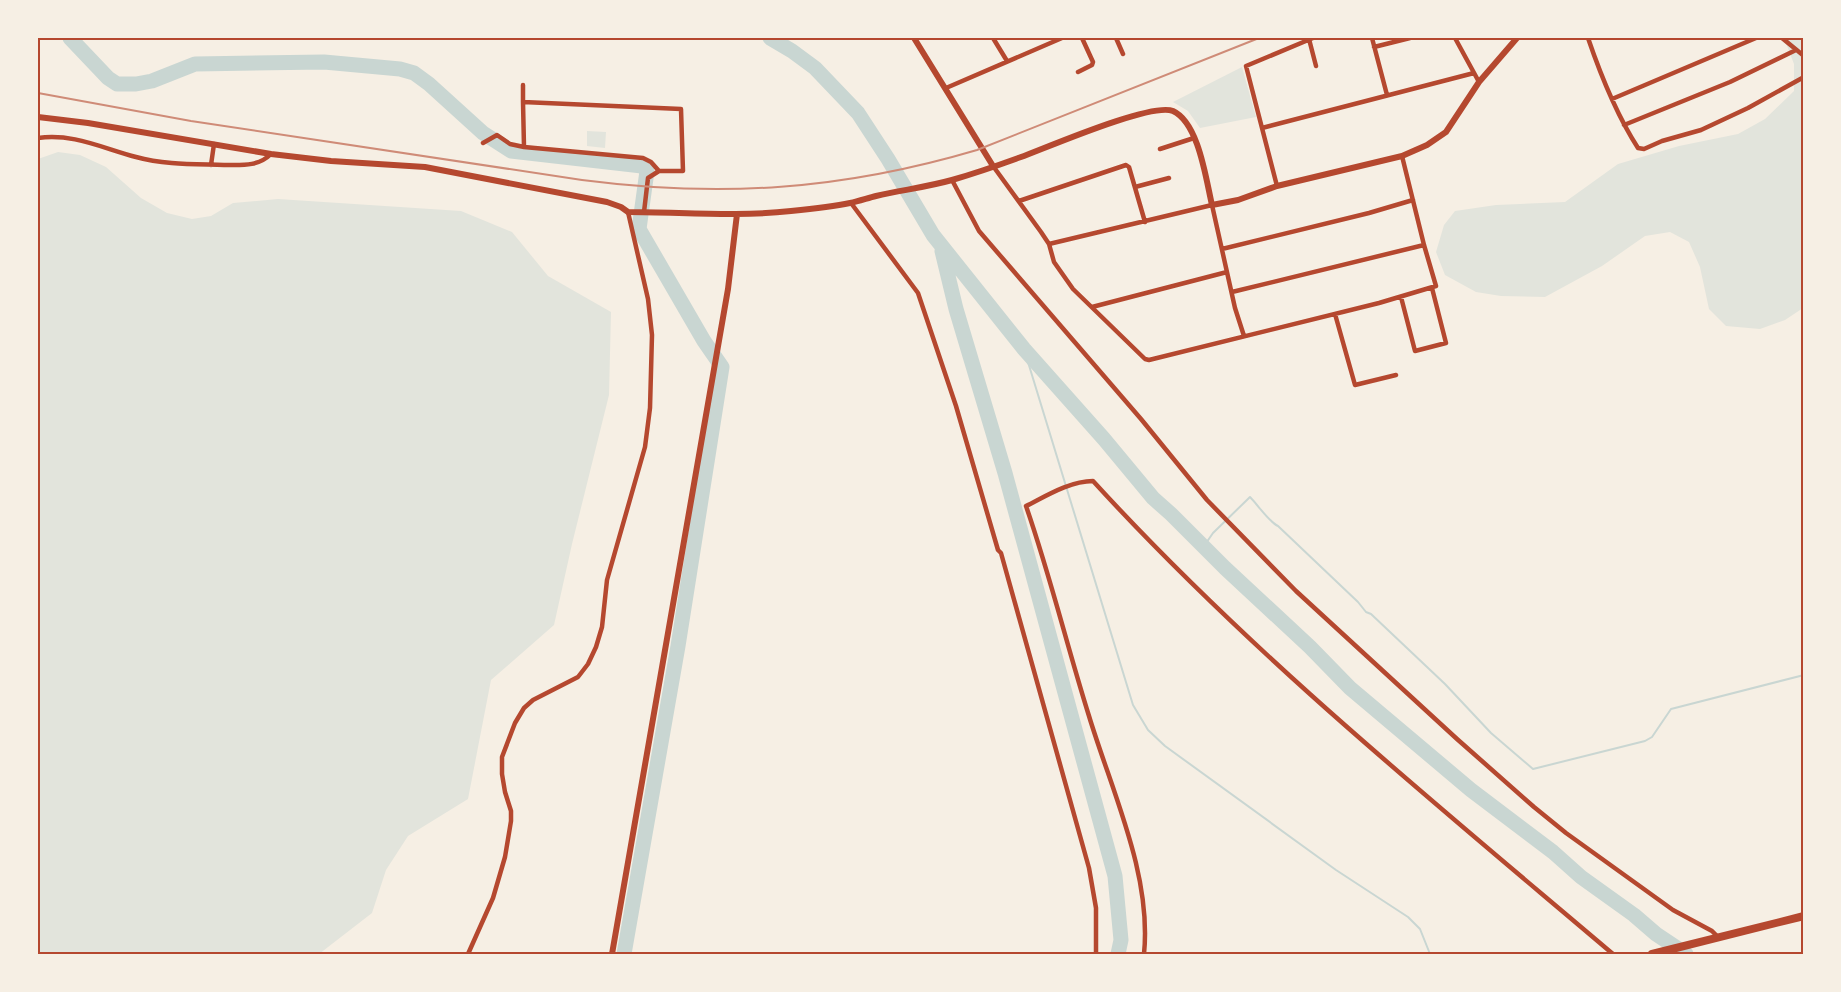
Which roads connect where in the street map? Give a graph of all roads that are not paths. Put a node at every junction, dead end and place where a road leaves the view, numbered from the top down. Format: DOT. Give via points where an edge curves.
graph roads {
  1 [pos="914,38"];
  2 [pos="993,38"];
  3 [pos="1062,38"];
  4 [pos="1082,38"];
  5 [pos="1116,38"];
  6 [pos="1311,38"];
  7 [pos="1372,38"];
  8 [pos="1410,38"];
  9 [pos="1455,38"];
  10 [pos="1516,38"];
  11 [pos="1588,38"];
  12 [pos="1756,38"];
  13 [pos="1782,38"];
  14 [pos="1374,47"];
  15 [pos="1796,50"];
  16 [pos="1123,54"];
  17 [pos="1803,56"];
  18 [pos="1007,61"];
  19 [pos="1316,66"];
  20 [pos="1078,72"];
  21 [pos="1474,73"];
  22 [pos="1803,77"];
  23 [pos="1479,82"];
  24 [pos="523,85"];
  25 [pos="946,88"];
  26 [pos="1387,95"];
  27 [pos="1612,99"];
  28 [pos="523,102"];
  29 [pos="38,117"];
  30 [pos="1624,125"];
  31 [pos="1262,128"];
  32 [pos="38,138"];
  33 [pos="1194,138"];
  34 [pos="214,144"];
  35 [pos="483,144"];
  36 [pos="524,147"];
  37 [pos="1160,149"];
  38 [pos="271,154"];
  39 [pos="1402,156"];
  40 [pos="211,165"];
  41 [pos="993,166"];
  42 [pos="659,171"];
  43 [pos="1169,178"];
  44 [pos="952,180"];
  45 [pos="1277,186"];
  46 [pos="1135,187"];
  47 [pos="1413,200"];
  48 [pos="1020,201"];
  49 [pos="851,203"];
  50 [pos="1212,205"];
  51 [pos="627,212"];
  52 [pos="644,212"];
  53 [pos="738,214"];
  54 [pos="1145,222"];
  55 [pos="1049,244"];
  56 [pos="1424,245"];
  57 [pos="1222,249"];
  58 [pos="1227,273"];
  59 [pos="1432,288"];
  60 [pos="1232,292"];
  61 [pos="1401,297"];
  62 [pos="1092,307"];
  63 [pos="1335,314"];
  64 [pos="1244,336"];
  65 [pos="1396,375"];
  66 [pos="1803,916"];
  67 [pos="1715,938"];
  68 [pos="468,954"];
  69 [pos="612,954"];
  70 [pos="1095,954"];
  71 [pos="1144,954"];
  72 [pos="1613,954"];
  73 [pos="1652,954"];
  1 -- 25 [label="street"];
  2 -- 18 [label="street"];
  3 -- 18 [label="street"];
  4 -- 20 [label="street" via="1093,62"];
  5 -- 16 [label="street"];
  6 -- 19 [label="street"];
  6 -- 31 [label="street" via="1246,66"];
  7 -- 14 [label="street"];
  8 -- 14 [label="street"];
  9 -- 21 [label="street"];
  10 -- 23 [label="street"];
  11 -- 27 [label="street"];
  12 -- 27 [label="street"];
  13 -- 15 [label="street"];
  14 -- 26 [label="street"];
  15 -- 17 [label="street"];
  15 -- 30 [label="street"];
  18 -- 25 [label="street"];
  21 -- 23 [label="street"];
  21 -- 26 [label="street"];
  22 -- 30 [label="street" via="1701,130 1644,149 1638,148"];
  23 -- 39 [label="street" via="1446,132"];
  24 -- 28 [label="street"];
  25 -- 41 [label="street"];
  26 -- 31 [label="street"];
  27 -- 30 [label="street"];
  28 -- 36 [label="street"];
  28 -- 42 [label="street" via="681,109 683,171"];
  29 -- 34 [label="street"];
  31 -- 45 [label="street"];
  32 -- 40 [label="street" via="69,137 158,162"];
  33 -- 37 [label="street"];
  33 -- 41 [label="street" via="1181,117 1172,110 1161,109"];
  33 -- 50 [label="street"];
  34 -- 38 [label="street"];
  34 -- 40 [label="street"];
  35 -- 36 [label="street" via="497,135"];
  36 -- 42 [label="street" via="643,159"];
  38 -- 40 [label="street" via="263,162"];
  38 -- 51 [label="street" via="425,167 607,202"];
  39 -- 45 [label="street"];
  39 -- 47 [label="street"];
  41 -- 44 [label="street"];
  41 -- 48 [label="street"];
  42 -- 52 [label="street" via="648,178"];
  43 -- 46 [label="street"];
  44 -- 49 [label="street"];
  44 -- 67 [label="street" via="979,231 1207,500 1296,591 1534,807 1673,910 1712,931"];
  45 -- 50 [label="street"];
  46 -- 48 [label="street" via="1126,165"];
  46 -- 54 [label="street"];
  47 -- 56 [label="street"];
  47 -- 57 [label="street"];
  48 -- 55 [label="street"];
  49 -- 53 [label="street"];
  49 -- 70 [label="street" via="918,293 952,394 1089,868 1096,908"];
  50 -- 54 [label="street"];
  50 -- 57 [label="street"];
  51 -- 52 [label="street"];
  51 -- 68 [label="street" via="648,299 652,335 645,447 607,580 596,647 578,677 524,708 502,757 512,820 493,898"];
  52 -- 53 [label="street"];
  53 -- 69 [label="street"];
  54 -- 55 [label="street"];
  55 -- 62 [label="street" via="1054,262 1066,280"];
  56 -- 59 [label="street" via="1436,286"];
  56 -- 60 [label="street"];
  57 -- 58 [label="street"];
  58 -- 60 [label="street"];
  58 -- 62 [label="street"];
  59 -- 61 [label="street"];
  59 -- 61 [label="street" via="1446,343 1415,351"];
  60 -- 64 [label="street"];
  61 -- 63 [label="street"];
  62 -- 64 [label="street" via="1149,360"];
  63 -- 64 [label="street"];
  63 -- 65 [label="street" via="1355,385"];
  66 -- 67 [label="highway"];
  67 -- 73 [label="highway"];
  71 -- 72 [label="street" via="1145,913 1140,878 1026,506 1083,481 1094,481 1166,557 1363,742"];
}
